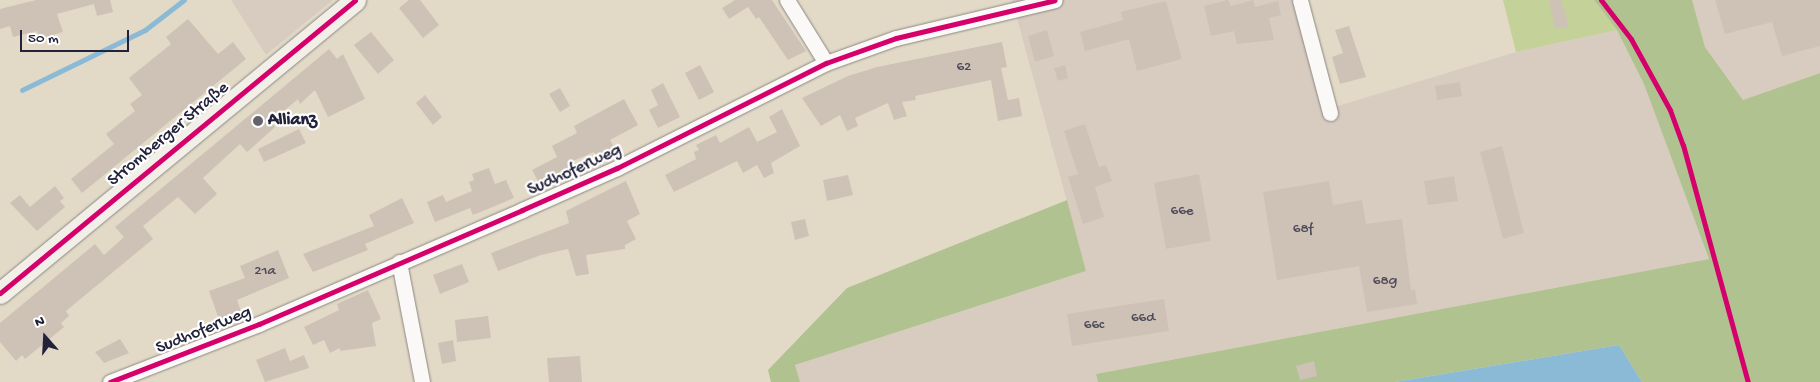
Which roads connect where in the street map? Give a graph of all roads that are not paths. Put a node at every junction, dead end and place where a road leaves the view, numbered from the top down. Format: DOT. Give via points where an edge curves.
graph roads {
  1 [pos="355,0"];
  2 [pos="787,0"];
  3 [pos="1055,0"];
  4 [pos="1300,0"];
  5 [pos="826,63"];
  6 [pos="1330,113"];
  7 [pos="399,262"];
  8 [pos="0,293"];
  9 [pos="110,382"];
  10 [pos="422,382"];
  1 -- 8 [label="main road, Stromberger Straße"];
  2 -- 5 [label="street"];
  3 -- 5 [label="street, Sudhoferweg" via="896,38"];
  4 -- 6 [label="street"];
  5 -- 7 [label="street, Sudhoferweg" via="617,168"];
  7 -- 9 [label="street, Sudhoferweg" via="251,327"];
  7 -- 10 [label="street"];
}
